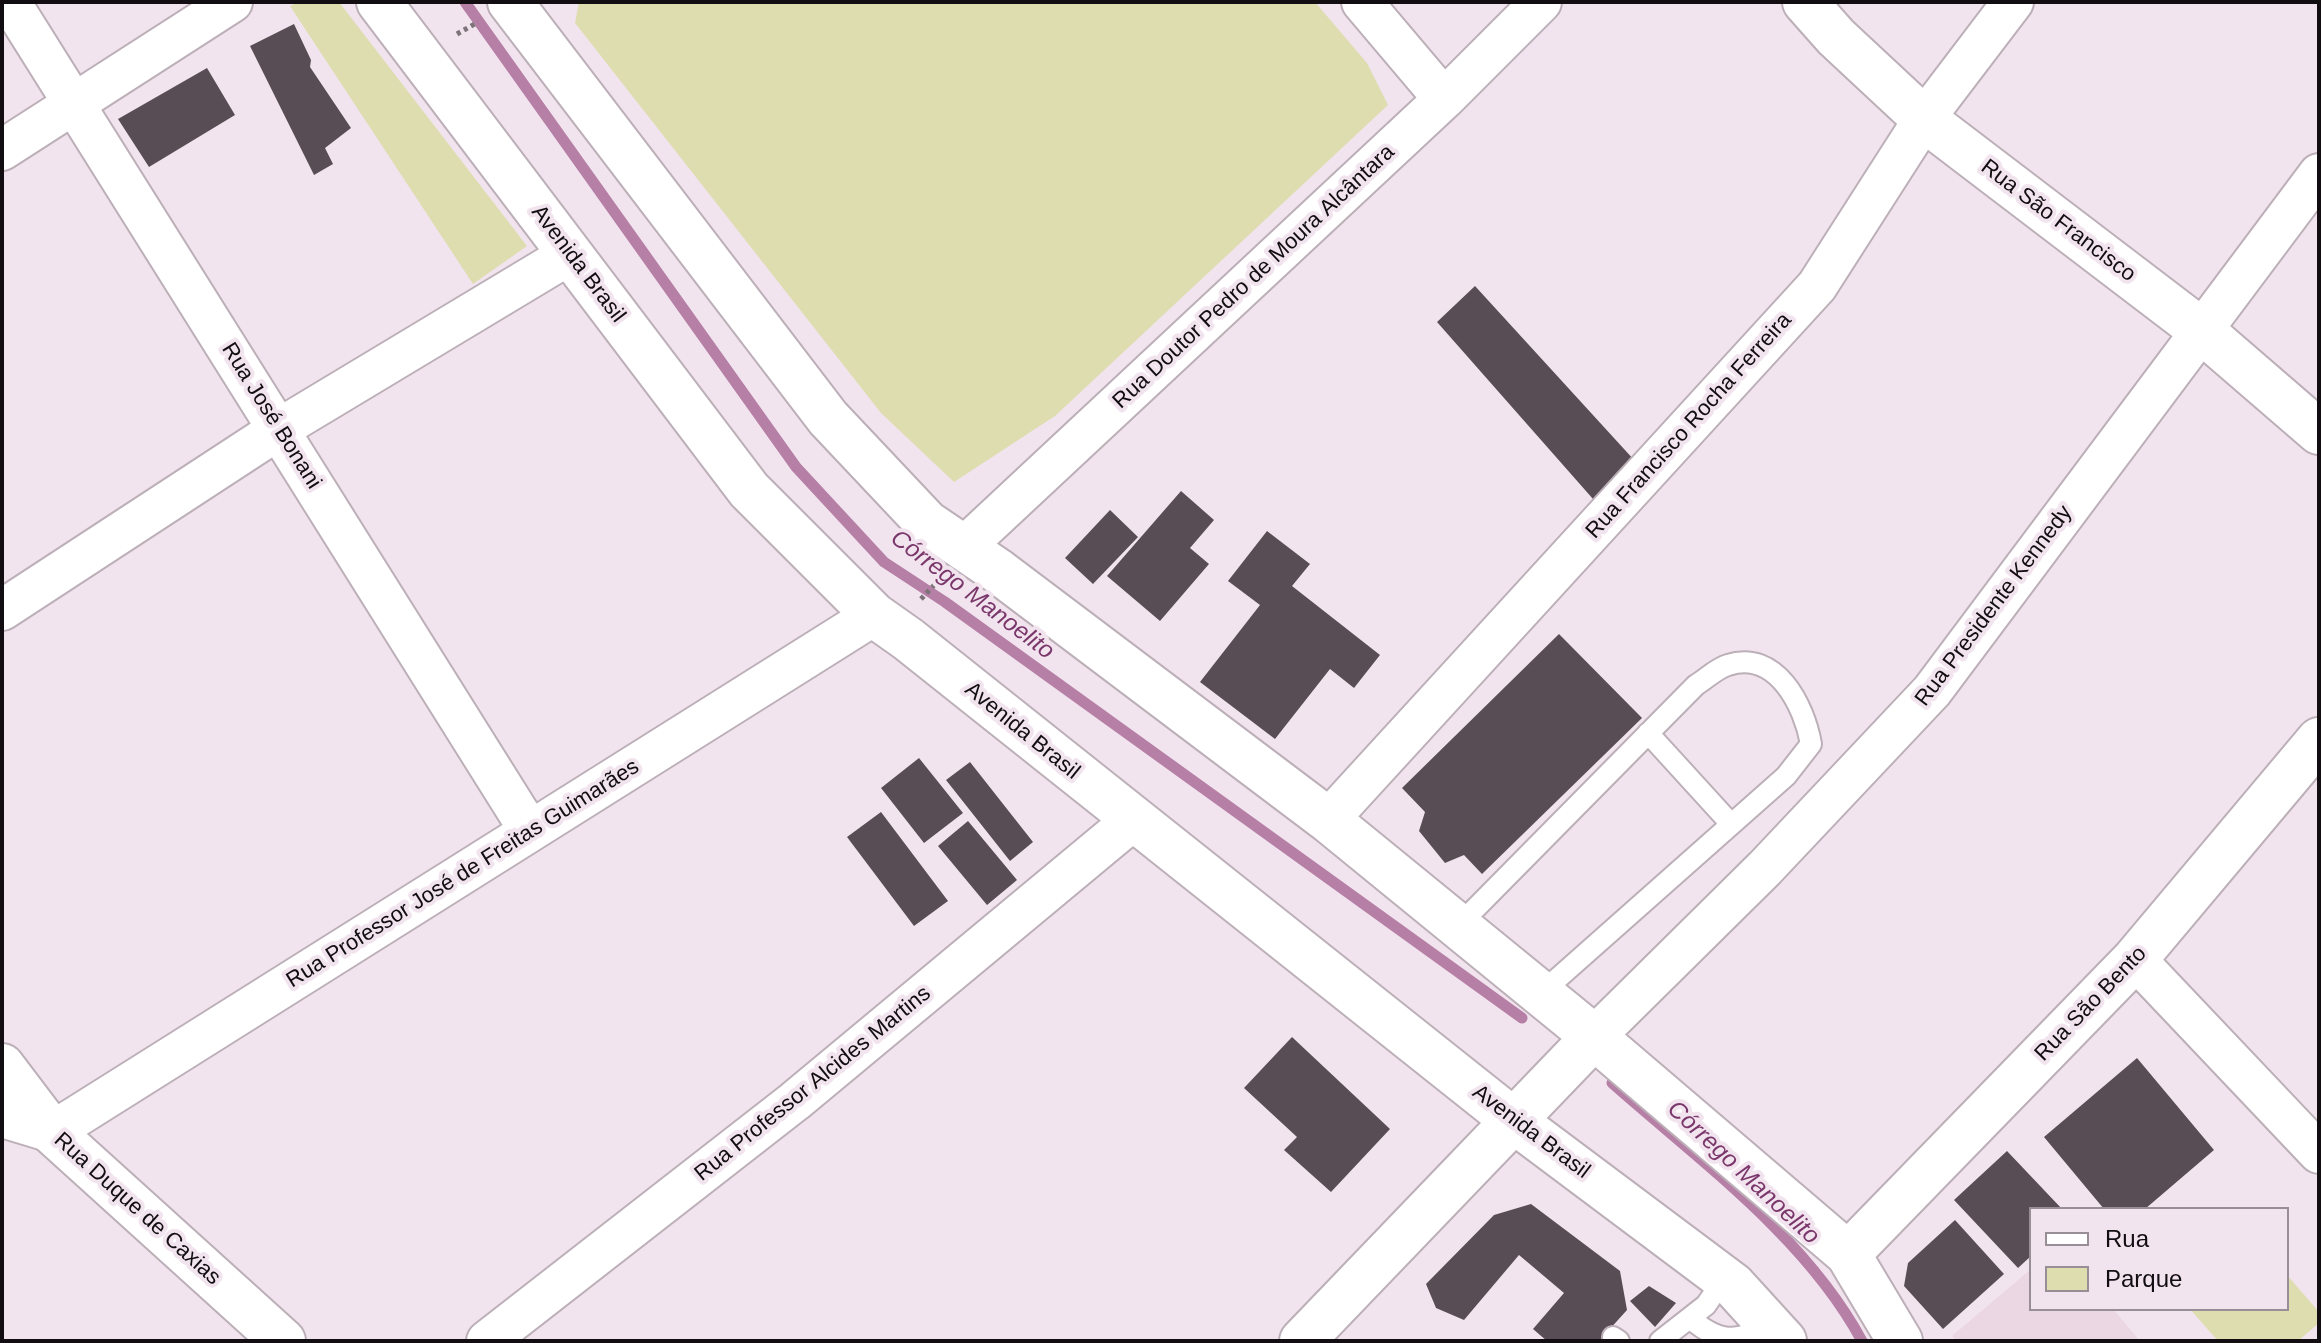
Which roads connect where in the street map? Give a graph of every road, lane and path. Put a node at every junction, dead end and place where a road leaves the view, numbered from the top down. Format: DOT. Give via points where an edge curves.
graph roads {
  1 [pos="10,2"];
  2 [pos="232,2"];
  3 [pos="379,2"];
  4 [pos="1362,2"];
  5 [pos="1541,2"];
  6 [pos="1805,2"];
  7 [pos="2013,2"];
  8 [pos="496,11"];
  9 [pos="457,34"];
  10 [pos="1444,99"];
  11 [pos="72,104"];
  12 [pos="1924,119"];
  13 [pos="2,150"];
  14 [pos="2319,174"];
  15 [pos="570,254"];
  16 [pos="2202,331"];
  17 [pos="279,429"];
  18 [pos="2319,432"];
  19 [pos="953,562"];
  20 [pos="918,602"];
  21 [pos="2,610"];
  22 [pos="874,615"];
  23 [pos="1648,733"];
  24 [pos="2319,740"];
  25 [pos="1133,820"];
  26 [pos="1328,820"];
  27 [pos="1731,824"];
  28 [pos="530,831"];
  29 [pos="1458,926"];
  30 [pos="2135,959"];
  31 [pos="1540,994"];
  32 [pos="1594,1037"];
  33 [pos="2,1066"];
  34 [pos="2,1117"];
  35 [pos="1514,1121"];
  36 [pos="52,1132"];
  37 [pos="2319,1153"];
  38 [pos="1848,1254"];
  39 [pos="1724,1279"];
  40 [pos="1690,1318"];
  41 [pos="1777,1333"];
  42 [pos="283,1341"];
  43 [pos="487,1341"];
  44 [pos="1302,1341"];
  45 [pos="1660,1341"];
  46 [pos="1900,1341"];
  1 -- 11 [label="street, Rua José Bonani"];
  2 -- 11 [label="street"];
  3 -- 15 [label="main road, Avenida Brasil"];
  4 -- 10 [label="street"];
  5 -- 10 [label="street, Rua Doutor Pedro de Moura Alcântara"];
  6 -- 12 [label="main road, Rua São Francisco"];
  7 -- 12 [label="street, Rua Francisco Rocha Ferreira"];
  8 -- 9 [label="path"];
  8 -- 19 [label="main road" via="828,418 927,523"];
  10 -- 19 [label="street, Rua Doutor Pedro de Moura Alcântara"];
  11 -- 13 [label="street"];
  11 -- 17 [label="street, Rua José Bonani"];
  12 -- 16 [label="main road, Rua São Francisco"];
  12 -- 26 [label="street, Rua Francisco Rocha Ferreira" via="1817,286"];
  14 -- 16 [label="street, Rua Presidente Kennedy"];
  15 -- 17 [label="street"];
  15 -- 22 [label="main road, Avenida Brasil" via="749,490"];
  16 -- 18 [label="main road, Rua São Francisco"];
  16 -- 32 [label="street, Rua Presidente Kennedy" via="1932,691 1765,868"];
  17 -- 21 [label="street"];
  17 -- 28 [label="street, Rua José Bonani"];
  19 -- 20 [label="path"];
  19 -- 26 [label="main road" via="998,571"];
  22 -- 25 [label="main road, Avenida Brasil"];
  22 -- 28 [label="street, Rua Professor José de Freitas Guimarães"];
  23 -- 27 [label="lane"];
  23 -- 27 [label="lane" via="1696,685 1726,665 1750,662 1775,671 1796,700 1811,744 1786,776"];
  23 -- 29 [label="lane"];
  24 -- 30 [label="main road, Rua São Bento"];
  25 -- 35 [label="main road, Avenida Brasil"];
  25 -- 43 [label="street, Rua Professor Alcides Martins" via="795,1101"];
  26 -- 29 [label="main road"];
  27 -- 31 [label="lane"];
  28 -- 36 [label="street, Rua Professor José de Freitas Guimarães"];
  29 -- 31 [label="main road"];
  30 -- 37 [label="street"];
  30 -- 38 [label="main road, Rua São Bento"];
  31 -- 32 [label="main road"];
  32 -- 35 [label="main road"];
  32 -- 38 [label="main road"];
  33 -- 36 [label="main road, Rua Duque de Caxias"];
  34 -- 36 [label="street"];
  35 -- 39 [label="main road, Avenida Brasil"];
  35 -- 44 [label="main road"];
  36 -- 42 [label="main road, Rua Duque de Caxias"];
  38 -- 46 [label="main road"];
  39 -- 40 [label="lane"];
  39 -- 41 [label="main road, Avenida Brasil"];
  40 -- 41 [label="lane" via="1716,1341"];
  40 -- 45 [label="lane"];
}
